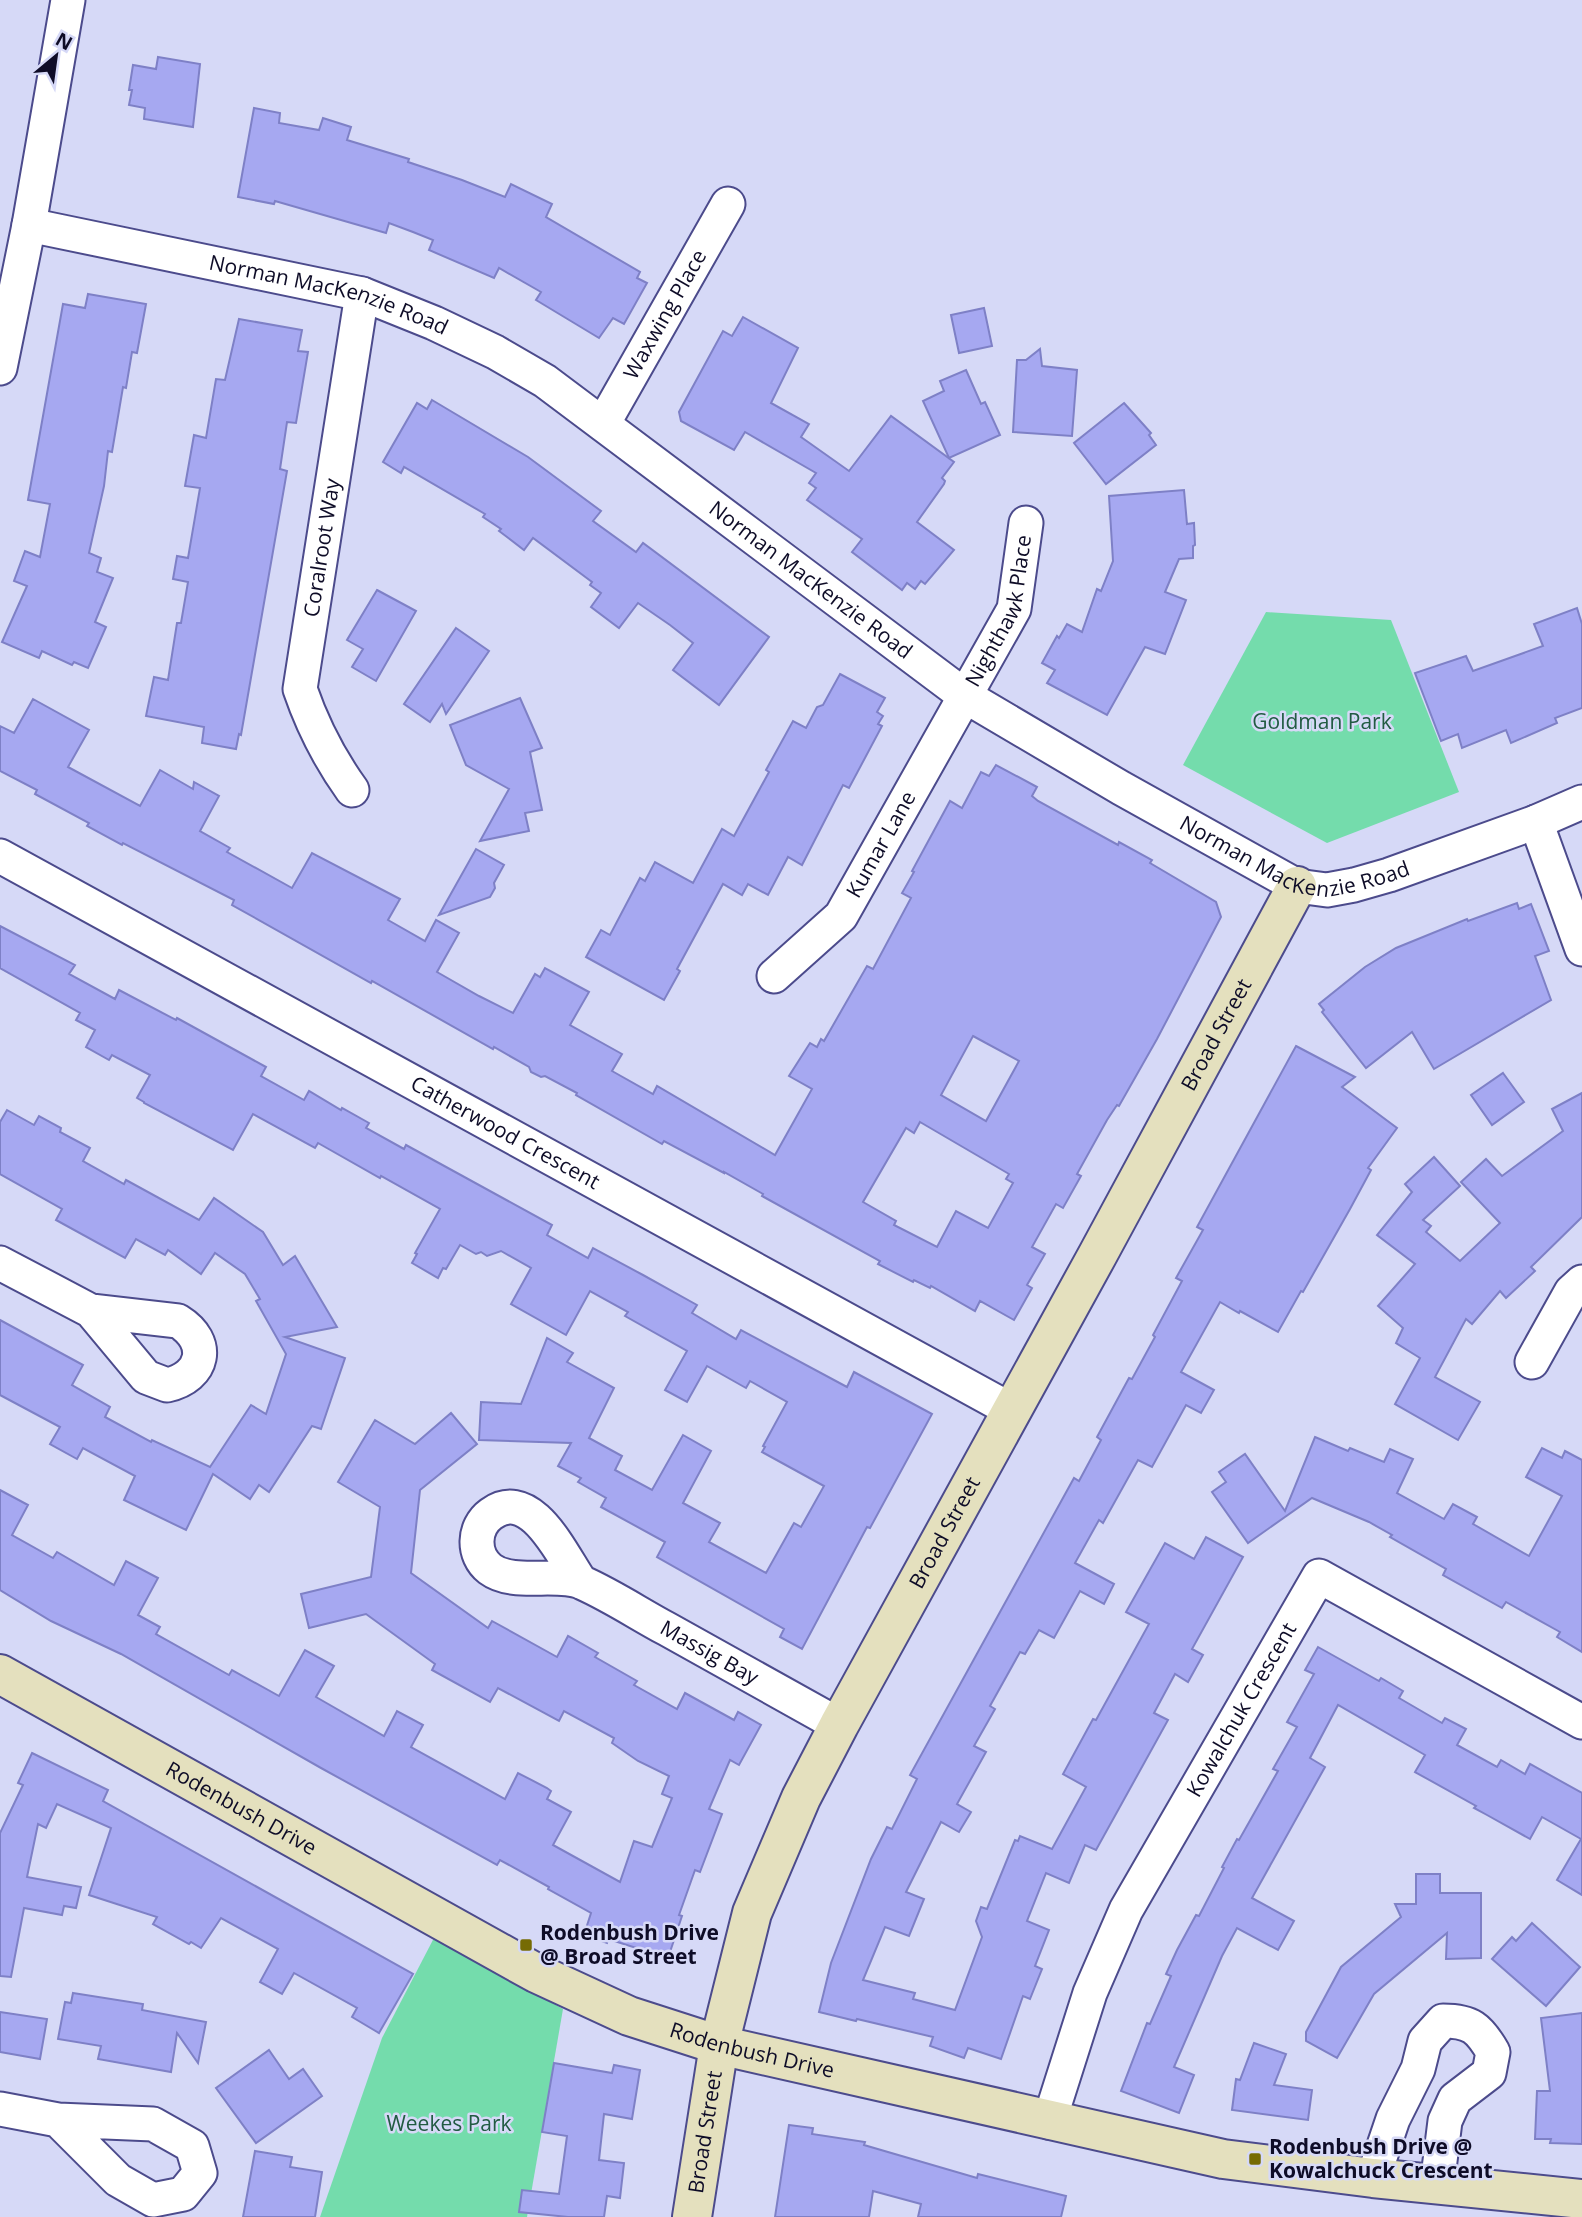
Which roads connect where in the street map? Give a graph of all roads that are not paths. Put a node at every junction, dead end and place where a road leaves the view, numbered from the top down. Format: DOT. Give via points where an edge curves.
graph roads {
  1 [pos="68,0"];
  2 [pos="728,204"];
  3 [pos="29,225"];
  4 [pos="362,294"];
  5 [pos="0,368"];
  6 [pos="603,424"];
  7 [pos="1026,523"];
  8 [pos="965,696"];
  9 [pos="352,790"];
  10 [pos="1582,802"];
  11 [pos="1536,822"];
  12 [pos="0,856"];
  13 [pos="1297,886"];
  14 [pos="1582,949"];
  15 [pos="774,976"];
  16 [pos="0,1263"];
  17 [pos="1582,1282"];
  18 [pos="91,1311"];
  19 [pos="1531,1362"];
  20 [pos="1011,1410"];
  21 [pos="580,1581"];
  22 [pos="0,1674"];
  23 [pos="1582,1721"];
  24 [pos="839,1725"];
  25 [pos="719,2045"];
  26 [pos="0,2109"];
  27 [pos="58,2120"];
  28 [pos="1049,2122"];
  29 [pos="1373,2178"];
  30 [pos="1437,2185"];
  31 [pos="1582,2199"];
  32 [pos="692,2217"];
  1 -- 3 [label="street"];
  2 -- 6 [label="street, Waxwing Place"];
  3 -- 4 [label="street, Norman MacKenzie Road"];
  3 -- 5 [label="street"];
  4 -- 6 [label="street, Norman MacKenzie Road" via="495,352 545,381"];
  4 -- 9 [label="street, Coralroot Way" via="300,690 330,760"];
  6 -- 8 [label="street, Norman MacKenzie Road"];
  7 -- 8 [label="street, Nighthawk Place" via="1014,609"];
  8 -- 13 [label="street, Norman MacKenzie Road"];
  8 -- 15 [label="street, Kumar Lane" via="841,916"];
  10 -- 11 [label="street, Norman MacKenzie Road"];
  11 -- 13 [label="street, Norman MacKenzie Road" via="1354,885 1326,890"];
  11 -- 14 [label="street"];
  12 -- 20 [label="street, Catherwood Crescent"];
  13 -- 20 [label="street, Broad Street"];
  16 -- 18 [label="street"];
  17 -- 19 [label="street" via="1571,1292"];
  20 -- 24 [label="street, Broad Street"];
  21 -- 24 [label="street, Massig Bay"];
  22 -- 25 [label="street, Rodenbush Drive" via="536,1973 629,2016"];
  23 -- 28 [label="street, Kowalchuk Crescent" via="1320,1576 1126,1910 1090,1993"];
  24 -- 25 [label="street, Broad Street" via="801,1798 752,1913"];
  25 -- 28 [label="street, Rodenbush Drive"];
  25 -- 32 [label="street, Broad Street"];
  26 -- 27 [label="street"];
  28 -- 29 [label="street, Rodenbush Drive" via="1223,2159"];
  29 -- 30 [label="street, Rodenbush Drive"];
  29 -- 30 [label="street" via="1425,2041 1443,2021 1460,2021 1482,2032 1493,2052 1489,2073 1455,2099 1445,2122"];
  30 -- 31 [label="street, Rodenbush Drive"];
}
